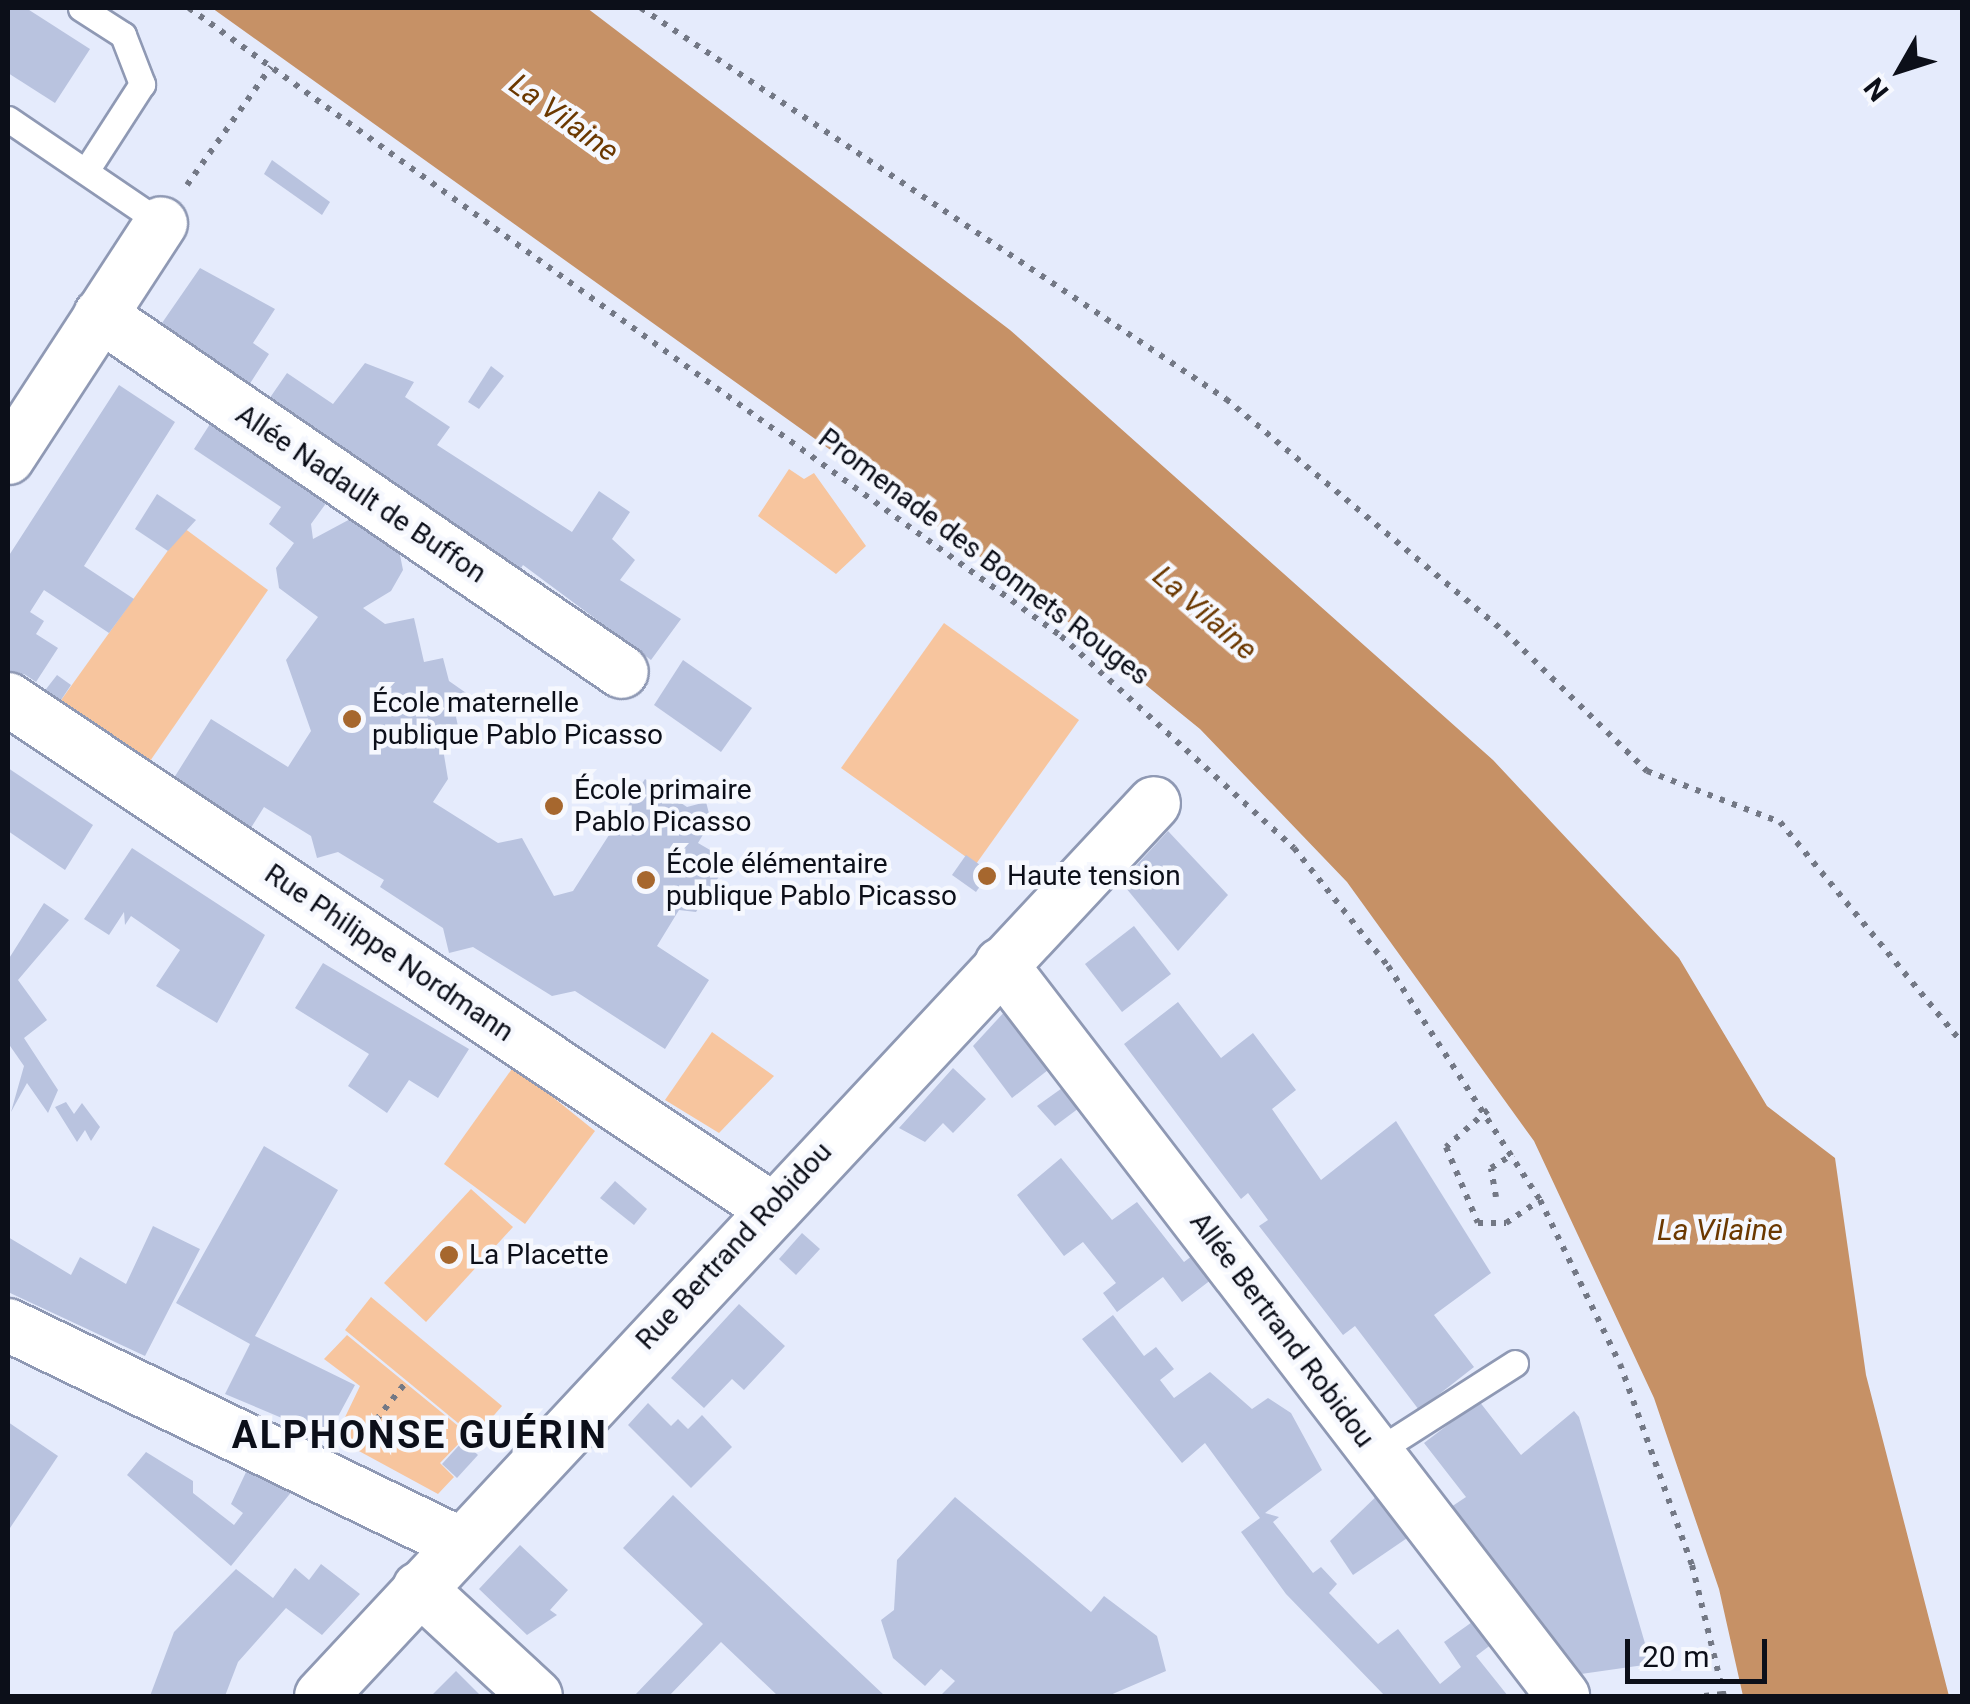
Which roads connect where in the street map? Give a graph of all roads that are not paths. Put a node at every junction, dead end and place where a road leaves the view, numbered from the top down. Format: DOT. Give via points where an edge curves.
graph roads {
  1 [pos="81,8"];
  2 [pos="8,119"];
  3 [pos="86,172"];
  4 [pos="161,223"];
  5 [pos="100,315"];
  6 [pos="8,458"];
  7 [pos="622,672"];
  8 [pos="8,699"];
  9 [pos="1154,803"];
  10 [pos="1001,964"];
  11 [pos="769,1207"];
  12 [pos="8,1325"];
  13 [pos="1515,1364"];
  14 [pos="1376,1452"];
  15 [pos="460,1543"];
  16 [pos="420,1588"];
  17 [pos="322,1696"];
  18 [pos="536,1696"];
  19 [pos="1563,1696"];
  1 -- 3 [label="lane" via="123,36 142,84"];
  2 -- 3 [label="lane"];
  3 -- 4 [label="lane"];
  4 -- 5 [label="street"];
  5 -- 6 [label="street"];
  5 -- 7 [label="street, Allée Nadault de Buffon"];
  8 -- 11 [label="street, Rue Philippe Nordmann"];
  9 -- 10 [label="street, Rue Bertrand Robidou"];
  10 -- 11 [label="street, Rue Bertrand Robidou"];
  10 -- 14 [label="street, Allée Bertrand Robidou"];
  11 -- 15 [label="street, Rue Bertrand Robidou"];
  12 -- 15 [label="street"];
  13 -- 14 [label="lane"];
  14 -- 19 [label="street, Allée Bertrand Robidou"];
  15 -- 16 [label="street, Rue Bertrand Robidou"];
  16 -- 17 [label="street, Rue Bertrand Robidou"];
  16 -- 18 [label="street"];
}
